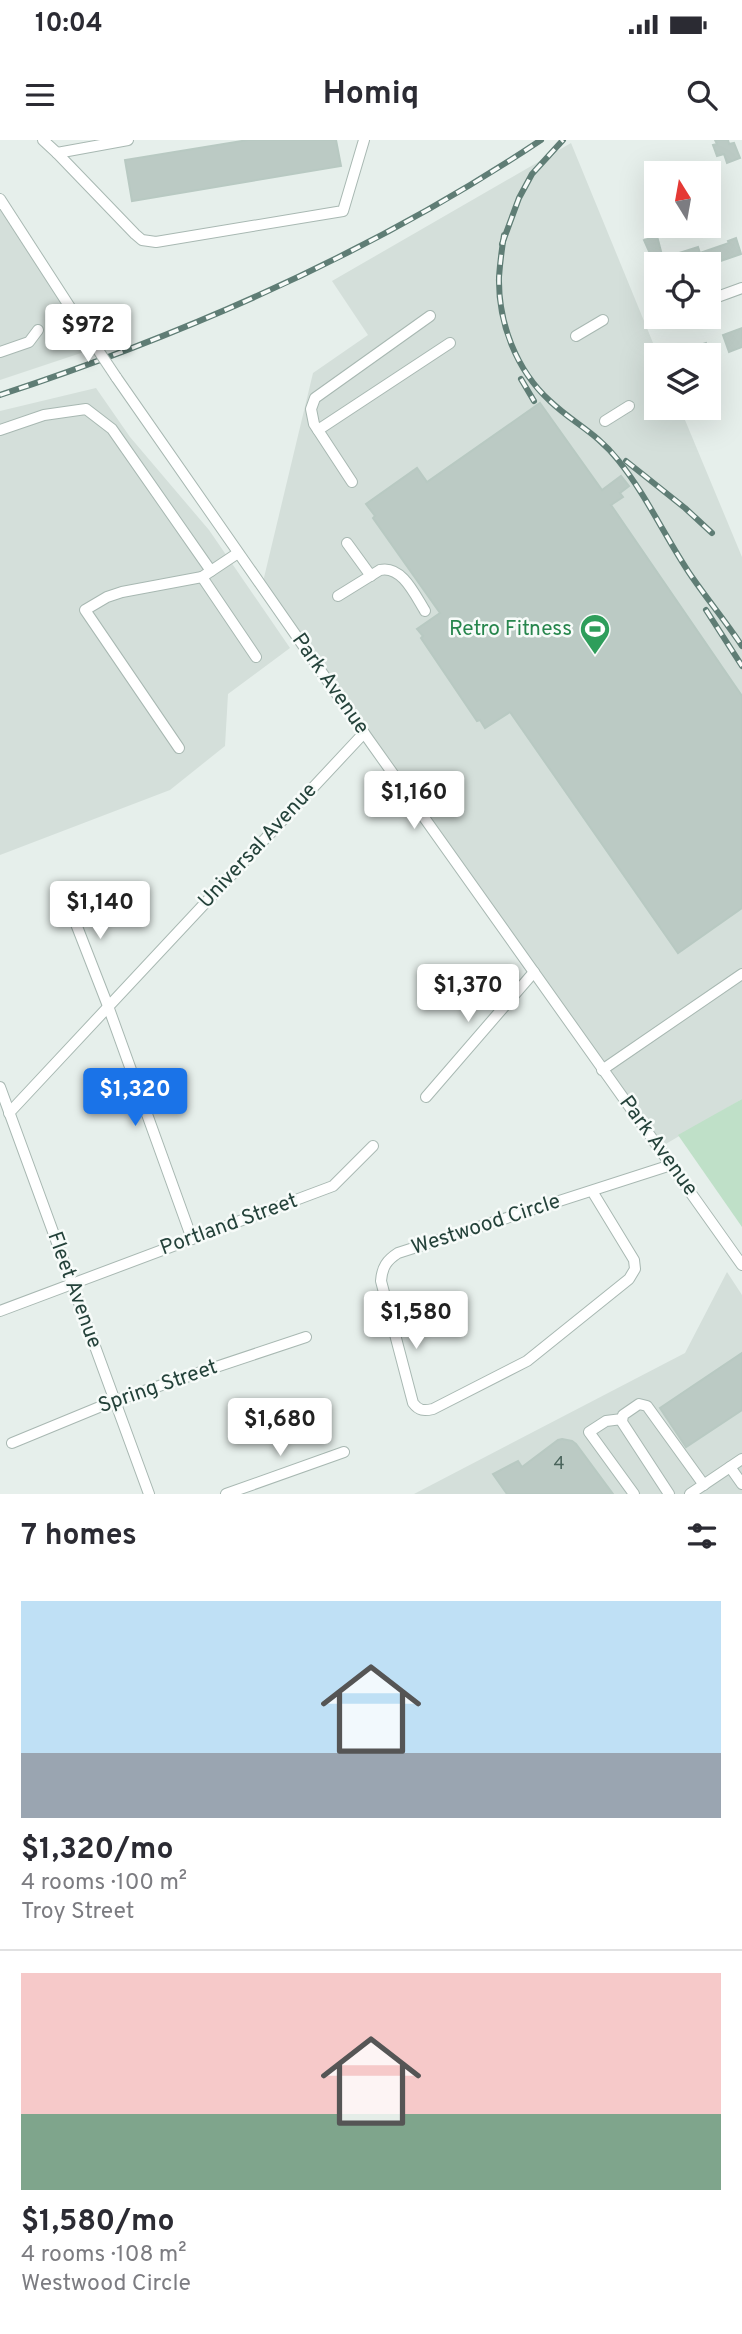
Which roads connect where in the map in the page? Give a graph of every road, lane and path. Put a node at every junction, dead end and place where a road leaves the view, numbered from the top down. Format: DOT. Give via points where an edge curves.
graph roads {
  1 [pos="43,140"];
  2 [pos="128,140"];
  3 [pos="364,140"];
  4 [pos="57,153"];
  5 [pos="0,199"];
  6 [pos="742,288"];
  7 [pos="721,296"];
  8 [pos="430,316"];
  9 [pos="603,320"];
  10 [pos="38,330"];
  11 [pos="576,336"];
  12 [pos="450,343"];
  13 [pos="0,352"];
  14 [pos="629,406"];
  15 [pos="605,421"];
  16 [pos="0,430"];
  17 [pos="318,430"];
  18 [pos="352,482"];
  19 [pos="347,543"];
  20 [pos="238,553"];
  21 [pos="207,574"];
  22 [pos="371,576"];
  23 [pos="338,596"];
  24 [pos="425,611"];
  25 [pos="256,657"];
  26 [pos="364,733"];
  27 [pos="179,748"];
  28 [pos="62,888"];
  29 [pos="534,972"];
  30 [pos="742,974"];
  31 [pos="108,1006"];
  32 [pos="602,1070"];
  33 [pos="0,1087"];
  34 [pos="426,1097"];
  35 [pos="9,1113"];
  36 [pos="373,1146"];
  37 [pos="671,1165"];
  38 [pos="592,1191"];
  39 [pos="192,1239"];
  40 [pos="742,1265"];
  41 [pos="72,1283"];
  42 [pos="0,1311"];
  43 [pos="306,1337"];
  44 [pos="114,1401"];
  45 [pos="622,1419"];
  46 [pos="12,1443"];
  47 [pos="344,1452"];
  48 [pos="742,1459"];
  49 [pos="730,1467"];
  50 [pos="742,1484"];
  51 [pos="704,1485"];
  52 [pos="149,1494"];
  53 [pos="226,1494"];
  54 [pos="634,1494"];
  55 [pos="669,1494"];
  56 [pos="690,1494"];
  1 -- 4 [label="street"];
  2 -- 4 [label="street"];
  3 -- 4 [label="street" via="343,211 156,242 135,234"];
  5 -- 20 [label="street, Park Avenue, bridge"];
  6 -- 7 [label="street"];
  8 -- 17 [label="street" via="315,398 311,409"];
  9 -- 11 [label="street"];
  10 -- 13 [label="street" via="29,342"];
  12 -- 17 [label="street"];
  14 -- 15 [label="street"];
  16 -- 21 [label="street" via="44,415 86,409 112,429"];
  17 -- 18 [label="street"];
  19 -- 22 [label="street"];
  20 -- 21 [label="street"];
  20 -- 26 [label="street, Park Avenue"];
  21 -- 25 [label="street"];
  21 -- 27 [label="street" via="122,592 85,610"];
  22 -- 23 [label="street"];
  22 -- 24 [label="street" via="387,569 396,571"];
  26 -- 29 [label="street, Park Avenue"];
  26 -- 31 [label="street, Universal Avenue"];
  28 -- 31 [label="street"];
  29 -- 32 [label="street, Park Avenue"];
  29 -- 34 [label="street"];
  30 -- 32 [label="street"];
  31 -- 35 [label="street, Universal Avenue"];
  31 -- 39 [label="street"];
  32 -- 37 [label="street, Park Avenue"];
  33 -- 35 [label="street, Fleet Avenue"];
  35 -- 41 [label="street, Fleet Avenue"];
  36 -- 39 [label="street, Portland Street" via="333,1186"];
  37 -- 38 [label="street, Westwood Circle"];
  37 -- 40 [label="street, Park Avenue"];
  38 -- 38 [label="street, Westwood Circle" via="632,1255 633,1274 527,1361 433,1409 417,1408 381,1281 385,1264 398,1253"];
  39 -- 41 [label="street, Portland Street"];
  41 -- 42 [label="street, Portland Street"];
  41 -- 44 [label="street, Fleet Avenue"];
  43 -- 44 [label="street, Spring Street"];
  44 -- 46 [label="street, Spring Street"];
  44 -- 52 [label="street, Fleet Avenue"];
  45 -- 51 [label="street" via="639,1405 648,1406"];
  45 -- 54 [label="street" via="606,1421 589,1432"];
  45 -- 55 [label="street"];
  47 -- 53 [label="street"];
  48 -- 49 [label="street"];
  49 -- 50 [label="street"];
  49 -- 51 [label="street"];
  51 -- 56 [label="street"];
}
